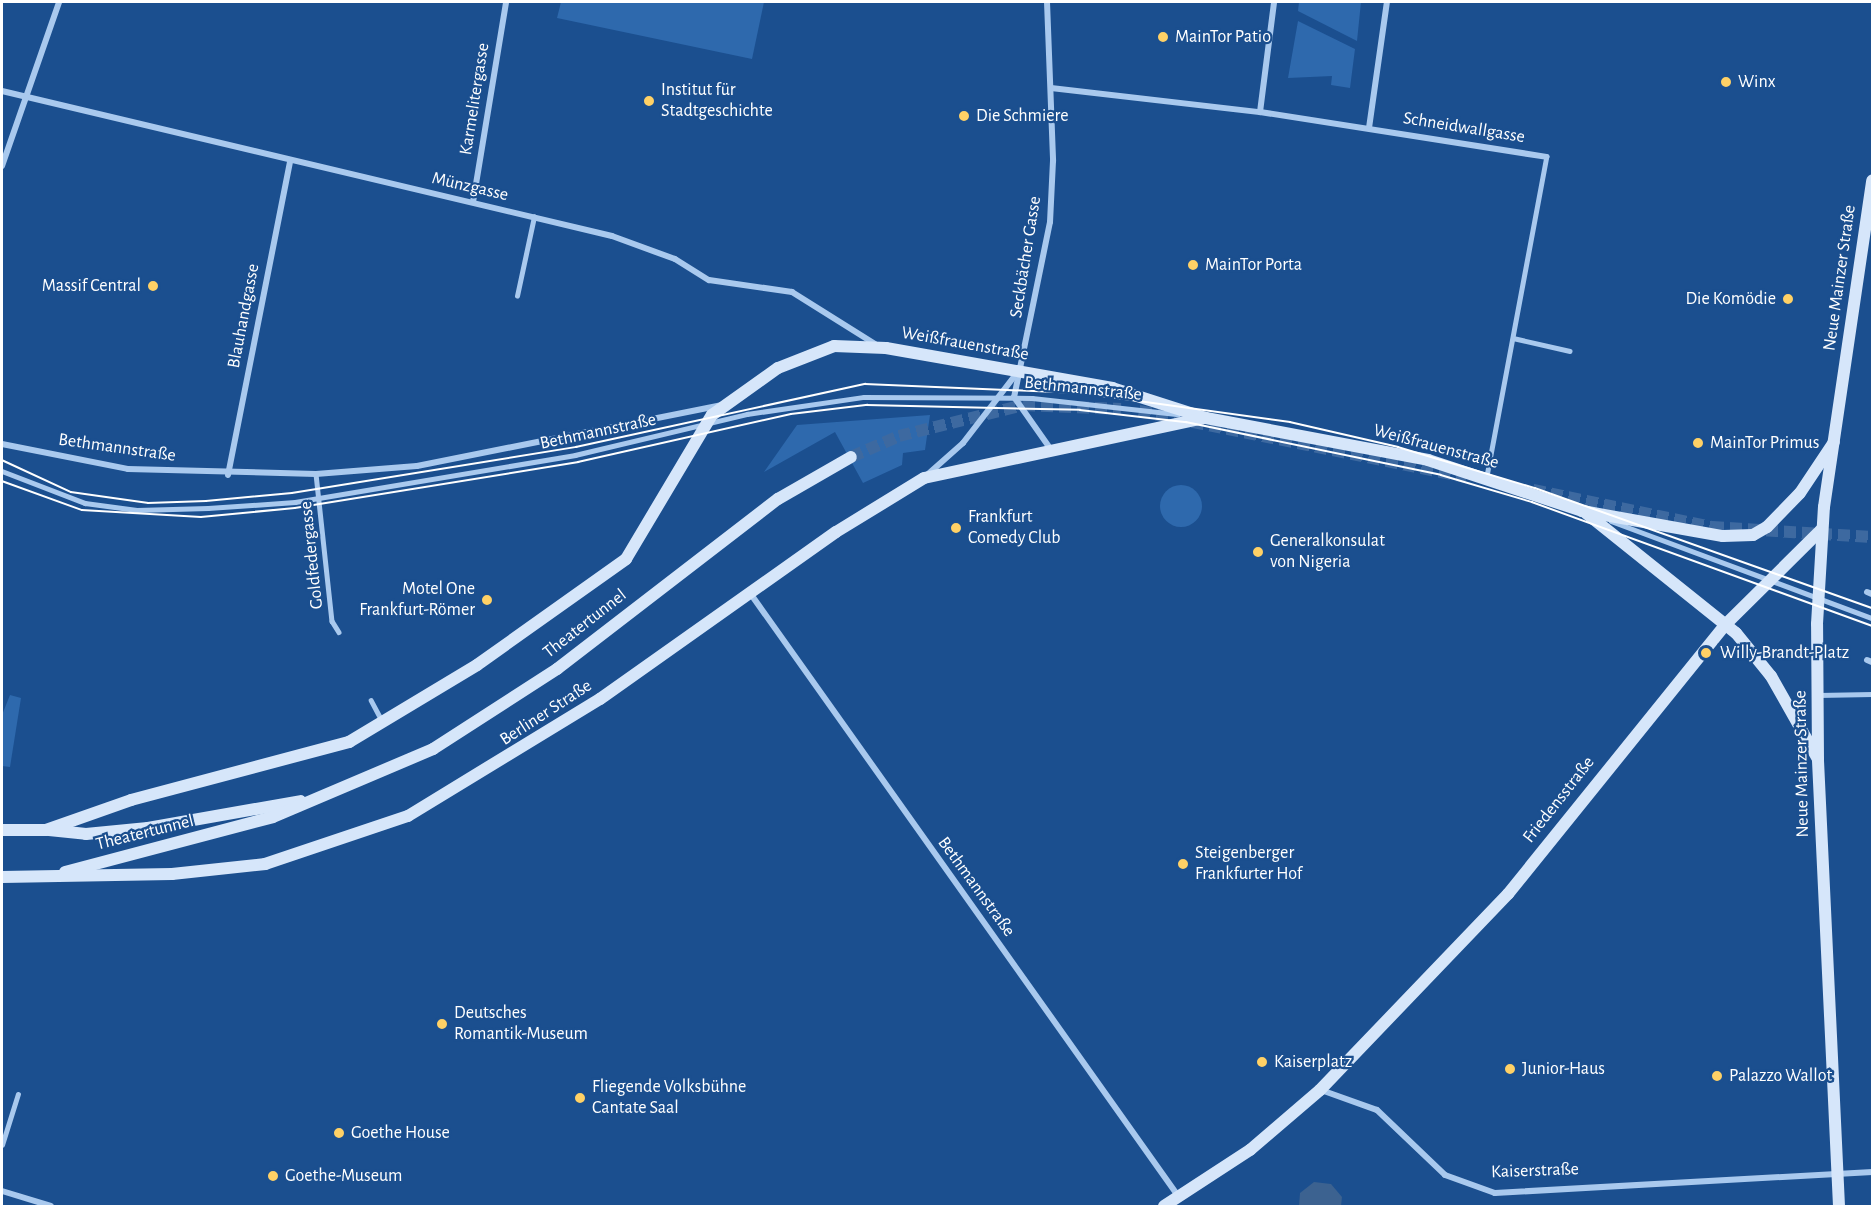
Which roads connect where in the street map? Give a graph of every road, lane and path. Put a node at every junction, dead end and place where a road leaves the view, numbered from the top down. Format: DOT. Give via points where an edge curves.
graph roads {
  1 [pos="59,2"];
  2 [pos="506,2"];
  3 [pos="1047,2"];
  4 [pos="1274,2"];
  5 [pos="1387,2"];
  6 [pos="1051,88"];
  7 [pos="2,92"];
  8 [pos="28,99"];
  9 [pos="1260,112"];
  10 [pos="1369,128"];
  11 [pos="1546,156"];
  12 [pos="290,162"];
  13 [pos="2,166"];
  14 [pos="1872,181"];
  15 [pos="473,202"];
  16 [pos="534,217"];
  17 [pos="517,296"];
  18 [pos="1513,338"];
  19 [pos="886,348"];
  20 [pos="1570,351"];
  21 [pos="1017,372"];
  22 [pos="996,397"];
  23 [pos="1014,398"];
  24 [pos="727,404"];
  25 [pos="1206,418"];
  26 [pos="705,424"];
  27 [pos="1834,442"];
  28 [pos="2,444"];
  29 [pos="1052,451"];
  30 [pos="851,457"];
  31 [pos="2,471"];
  32 [pos="316,474"];
  33 [pos="228,475"];
  34 [pos="924,478"];
  35 [pos="1486,479"];
  36 [pos="319,498"];
  37 [pos="1582,511"];
  38 [pos="1822,529"];
  39 [pos="1767,579"];
  40 [pos="750,593"];
  41 [pos="1819,596"];
  42 [pos="1872,618"];
  43 [pos="1725,625"];
  44 [pos="339,632"];
  45 [pos="1872,694"];
  46 [pos="1818,695"];
  47 [pos="371,700"];
  48 [pos="382,721"];
  49 [pos="1818,759"];
  50 [pos="326,796"];
  51 [pos="2,830"];
  52 [pos="46,830"];
  53 [pos="2,877"];
  54 [pos="40,878"];
  55 [pos="1320,1090"];
  56 [pos="18,1094"];
  57 [pos="2,1145"];
  58 [pos="1872,1172"];
  59 [pos="1837,1174"];
  60 [pos="2,1191"];
  61 [pos="1180,1198"];
  62 [pos="51,1206"];
  63 [pos="1164,1206"];
  64 [pos="1839,1206"];
  1 -- 8 [label="street"];
  2 -- 15 [label="street, Karmelitergasse"];
  3 -- 6 [label="street, Seckbächer Gasse"];
  4 -- 9 [label="street"];
  5 -- 10 [label="street"];
  6 -- 9 [label="street, Schneidwallgasse"];
  6 -- 21 [label="street, Seckbächer Gasse" via="1050,222"];
  7 -- 8 [label="street, Münzgasse"];
  8 -- 12 [label="street, Münzgasse"];
  8 -- 13 [label="street"];
  9 -- 10 [label="street, Schneidwallgasse"];
  10 -- 11 [label="street, Schneidwallgasse"];
  11 -- 18 [label="lane, Schneidwallgasse"];
  12 -- 15 [label="street, Münzgasse"];
  12 -- 33 [label="street, Blauhandgasse"];
  14 -- 27 [label="street, Neue Mainzer Straße"];
  15 -- 16 [label="street, Münzgasse"];
  16 -- 17 [label="lane"];
  16 -- 19 [label="street, Münzgasse" via="648,248 709,280 792,292 836,316 859,337"];
  18 -- 20 [label="lane"];
  18 -- 35 [label="lane, Schneidwallgasse"];
  19 -- 21 [label="street, Weißfrauenstraße"];
  19 -- 24 [label="street, Weißfrauenstraße" via="834,346 807,354"];
  21 -- 22 [label="street, Berliner Straße"];
  21 -- 23 [label="street, Seckbächer Gasse"];
  21 -- 25 [label="street, Weißfrauenstraße" via="1112,388"];
  22 -- 23 [label="lane, Bethmannstraße"];
  22 -- 26 [label="lane, Bethmannstraße" via="864,397"];
  22 -- 34 [label="street, Berliner Straße" via="963,443"];
  23 -- 25 [label="lane, Bethmannstraße"];
  23 -- 29 [label="street"];
  24 -- 26 [label="street"];
  24 -- 32 [label="street, Bethmannstraße" via="417,466"];
  25 -- 29 [label="street, Weißfrauenstraße"];
  25 -- 35 [label="street, Weißfrauenstraße" via="1331,439"];
  26 -- 36 [label="lane, Bethmannstraße" via="582,453"];
  26 -- 48 [label="street" via="626,559 477,665"];
  27 -- 37 [label="street, Weißfrauenstraße" via="1785,510 1753,535 1723,536"];
  27 -- 38 [label="street, Neue Mainzer Straße"];
  28 -- 33 [label="street, Bethmannstraße" via="128,469"];
  29 -- 34 [label="street, Weißfrauenstraße"];
  30 -- 50 [label="street, Theatertunnel" via="778,499 557,669 478,722 384,773"];
  31 -- 36 [label="lane, Bethmannstraße" via="55,495 137,510"];
  32 -- 33 [label="street, Bethmannstraße"];
  32 -- 36 [label="lane, Goldfedergasse"];
  34 -- 40 [label="street, Berliner Straße"];
  35 -- 37 [label="street, Weißfrauenstraße"];
  36 -- 44 [label="lane, Goldfedergasse" via="332,621"];
  37 -- 39 [label="lane"];
  37 -- 43 [label="street, Weißfrauenstraße"];
  38 -- 39 [label="street, Friedensstraße"];
  38 -- 41 [label="street, Neue Mainzer Straße"];
  39 -- 41 [label="lane"];
  39 -- 43 [label="street, Friedensstraße"];
  40 -- 54 [label="street, Berliner Straße" via="572,718 408,816 265,864 172,874"];
  40 -- 61 [label="street, Bethmannstraße"];
  41 -- 42 [label="lane"];
  41 -- 46 [label="street, Neue Mainzer Straße"];
  43 -- 49 [label="street, Weißfrauenstraße" via="1771,676"];
  43 -- 55 [label="street, Friedensstraße" via="1508,894"];
  45 -- 46 [label="lane"];
  46 -- 49 [label="street, Neue Mainzer Straße"];
  47 -- 48 [label="lane"];
  48 -- 52 [label="street" via="349,742 131,800"];
  49 -- 59 [label="street, Neue Mainzer Straße"];
  50 -- 52 [label="street, Theatertunnel" via="148,828 86,834"];
  50 -- 54 [label="street, Theatertunnel" via="196,840"];
  51 -- 52 [label="street"];
  53 -- 54 [label="street, Berliner Straße"];
  55 -- 59 [label="street, Kaiserstraße" via="1377,1110 1445,1175 1495,1192"];
  55 -- 61 [label="street" via="1250,1150"];
  56 -- 57 [label="lane"];
  58 -- 59 [label="street, Kaiserstraße"];
  59 -- 64 [label="street, Neue Mainzer Straße"];
  60 -- 62 [label="street"];
  61 -- 63 [label="street"];
}
